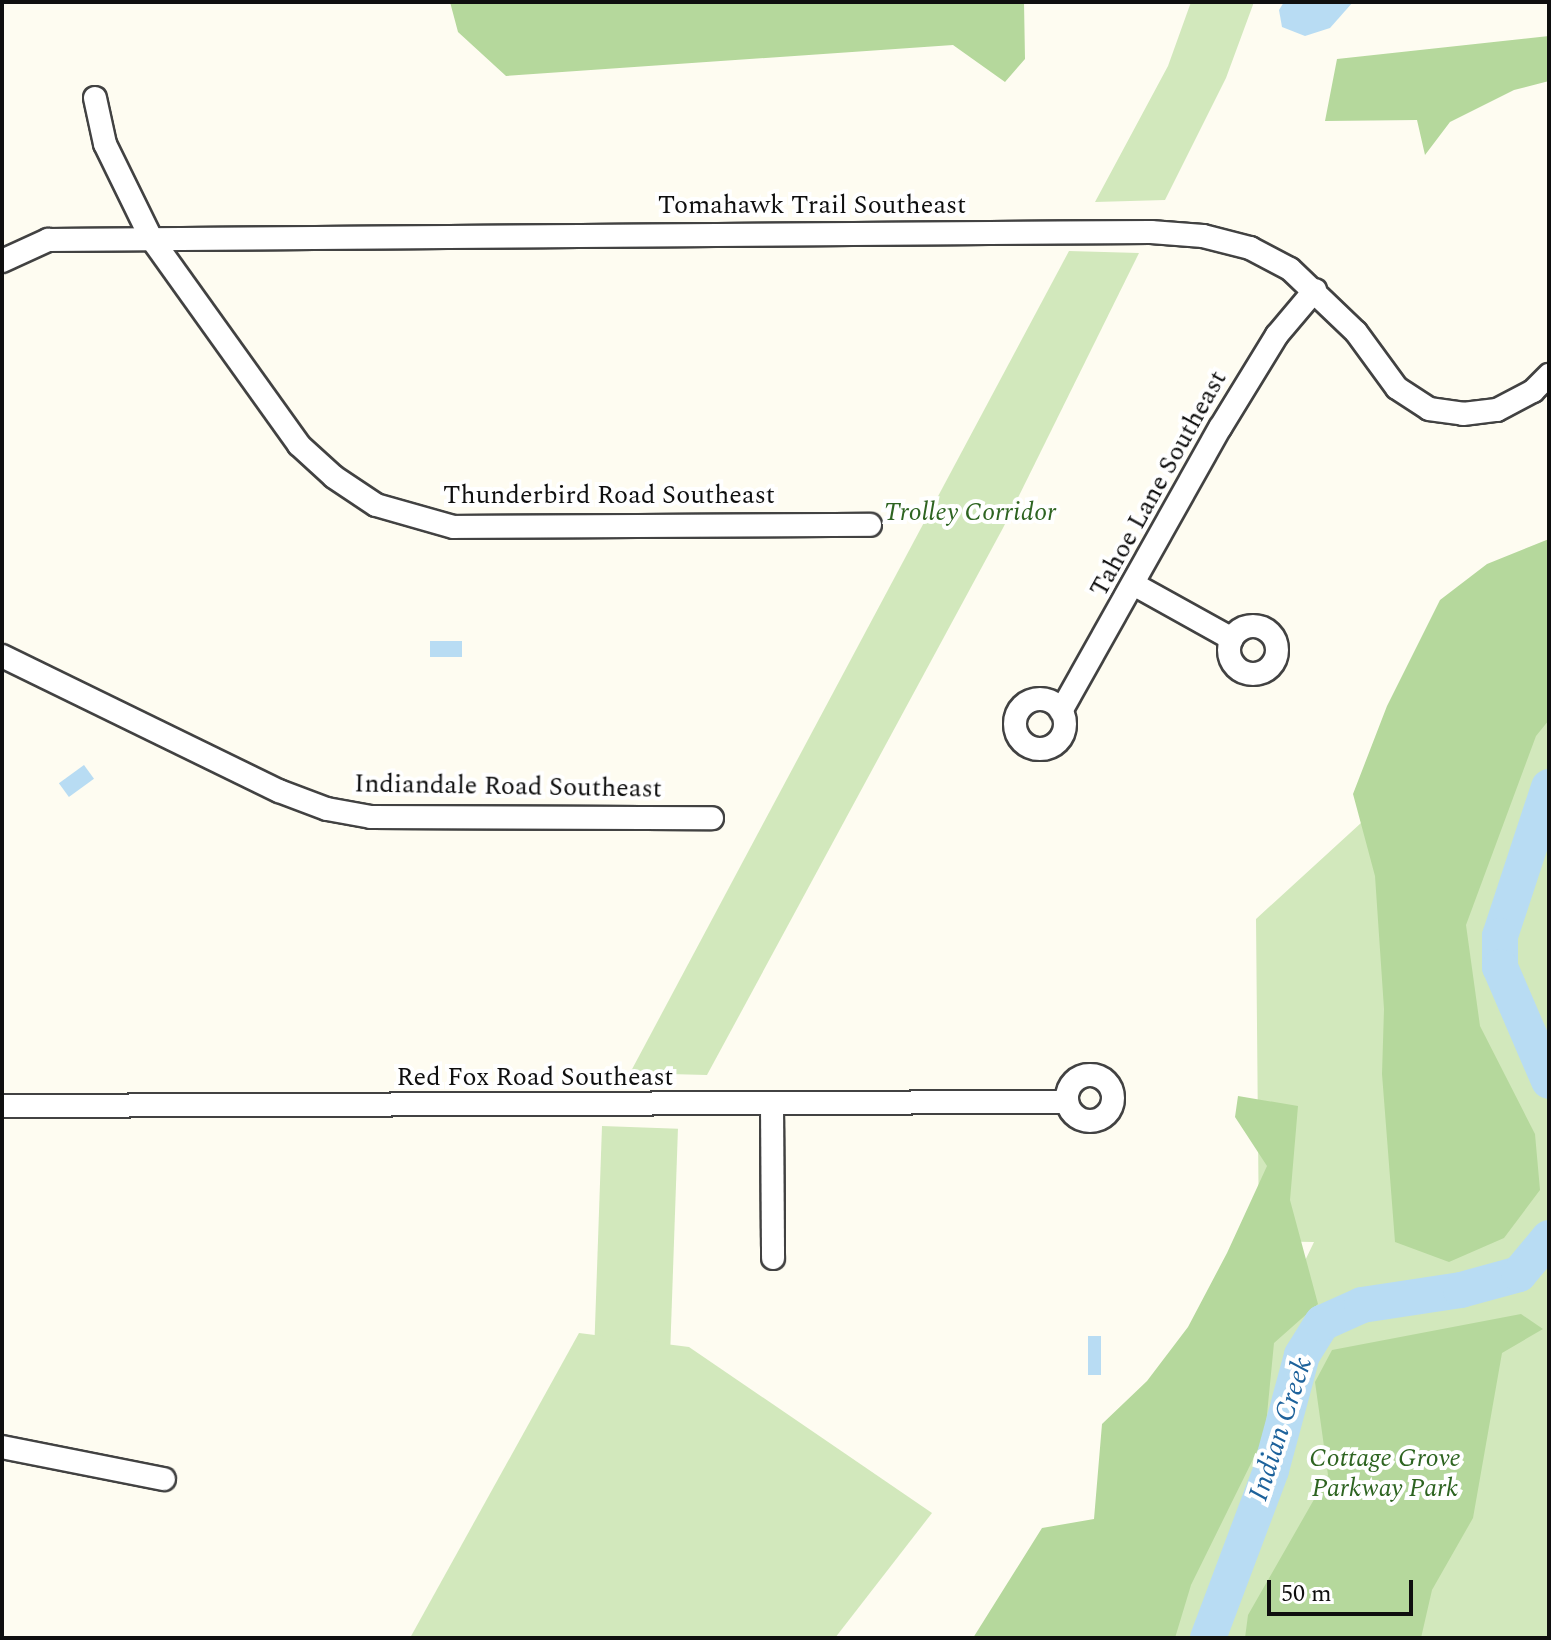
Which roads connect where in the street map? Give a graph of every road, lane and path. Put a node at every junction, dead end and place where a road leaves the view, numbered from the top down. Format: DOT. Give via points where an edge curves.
graph roads {
  1 [pos="95,98"];
  2 [pos="151,238"];
  3 [pos="2,261"];
  4 [pos="1315,290"];
  5 [pos="1549,375"];
  6 [pos="870,525"];
  7 [pos="1135,585"];
  8 [pos="1232,639"];
  9 [pos="2,656"];
  10 [pos="1061,711"];
  11 [pos="712,818"];
  12 [pos="1067,1102"];
  13 [pos="2,1106"];
  14 [pos="772,1106"];
  15 [pos="773,1258"];
  16 [pos="2,1447"];
  17 [pos="164,1479"];
  1 -- 2 [label="street, Thunderbird Road Southeast" via="105,144"];
  2 -- 3 [label="street, Tomahawk Trail Southeast" via="48,240"];
  2 -- 4 [label="street, Tomahawk Trail Southeast" via="1151,232 1203,236 1250,248"];
  2 -- 6 [label="street, Thunderbird Road Southeast" via="299,445 376,505 454,527"];
  4 -- 5 [label="street, Tomahawk Trail Southeast" via="1356,332 1397,388 1429,409 1463,414 1497,410 1533,391"];
  4 -- 7 [label="street, Tahoe Lane Southeast" via="1277,335 1220,428"];
  7 -- 8 [label="street"];
  7 -- 10 [label="street, Tahoe Lane Southeast"];
  9 -- 11 [label="street, Indiandale Road Southeast" via="279,791 327,809 371,817"];
  12 -- 14 [label="street, Red Fox Road Southeast"];
  13 -- 14 [label="street, Red Fox Road Southeast"];
  14 -- 15 [label="street"];
  16 -- 17 [label="street"];
}
